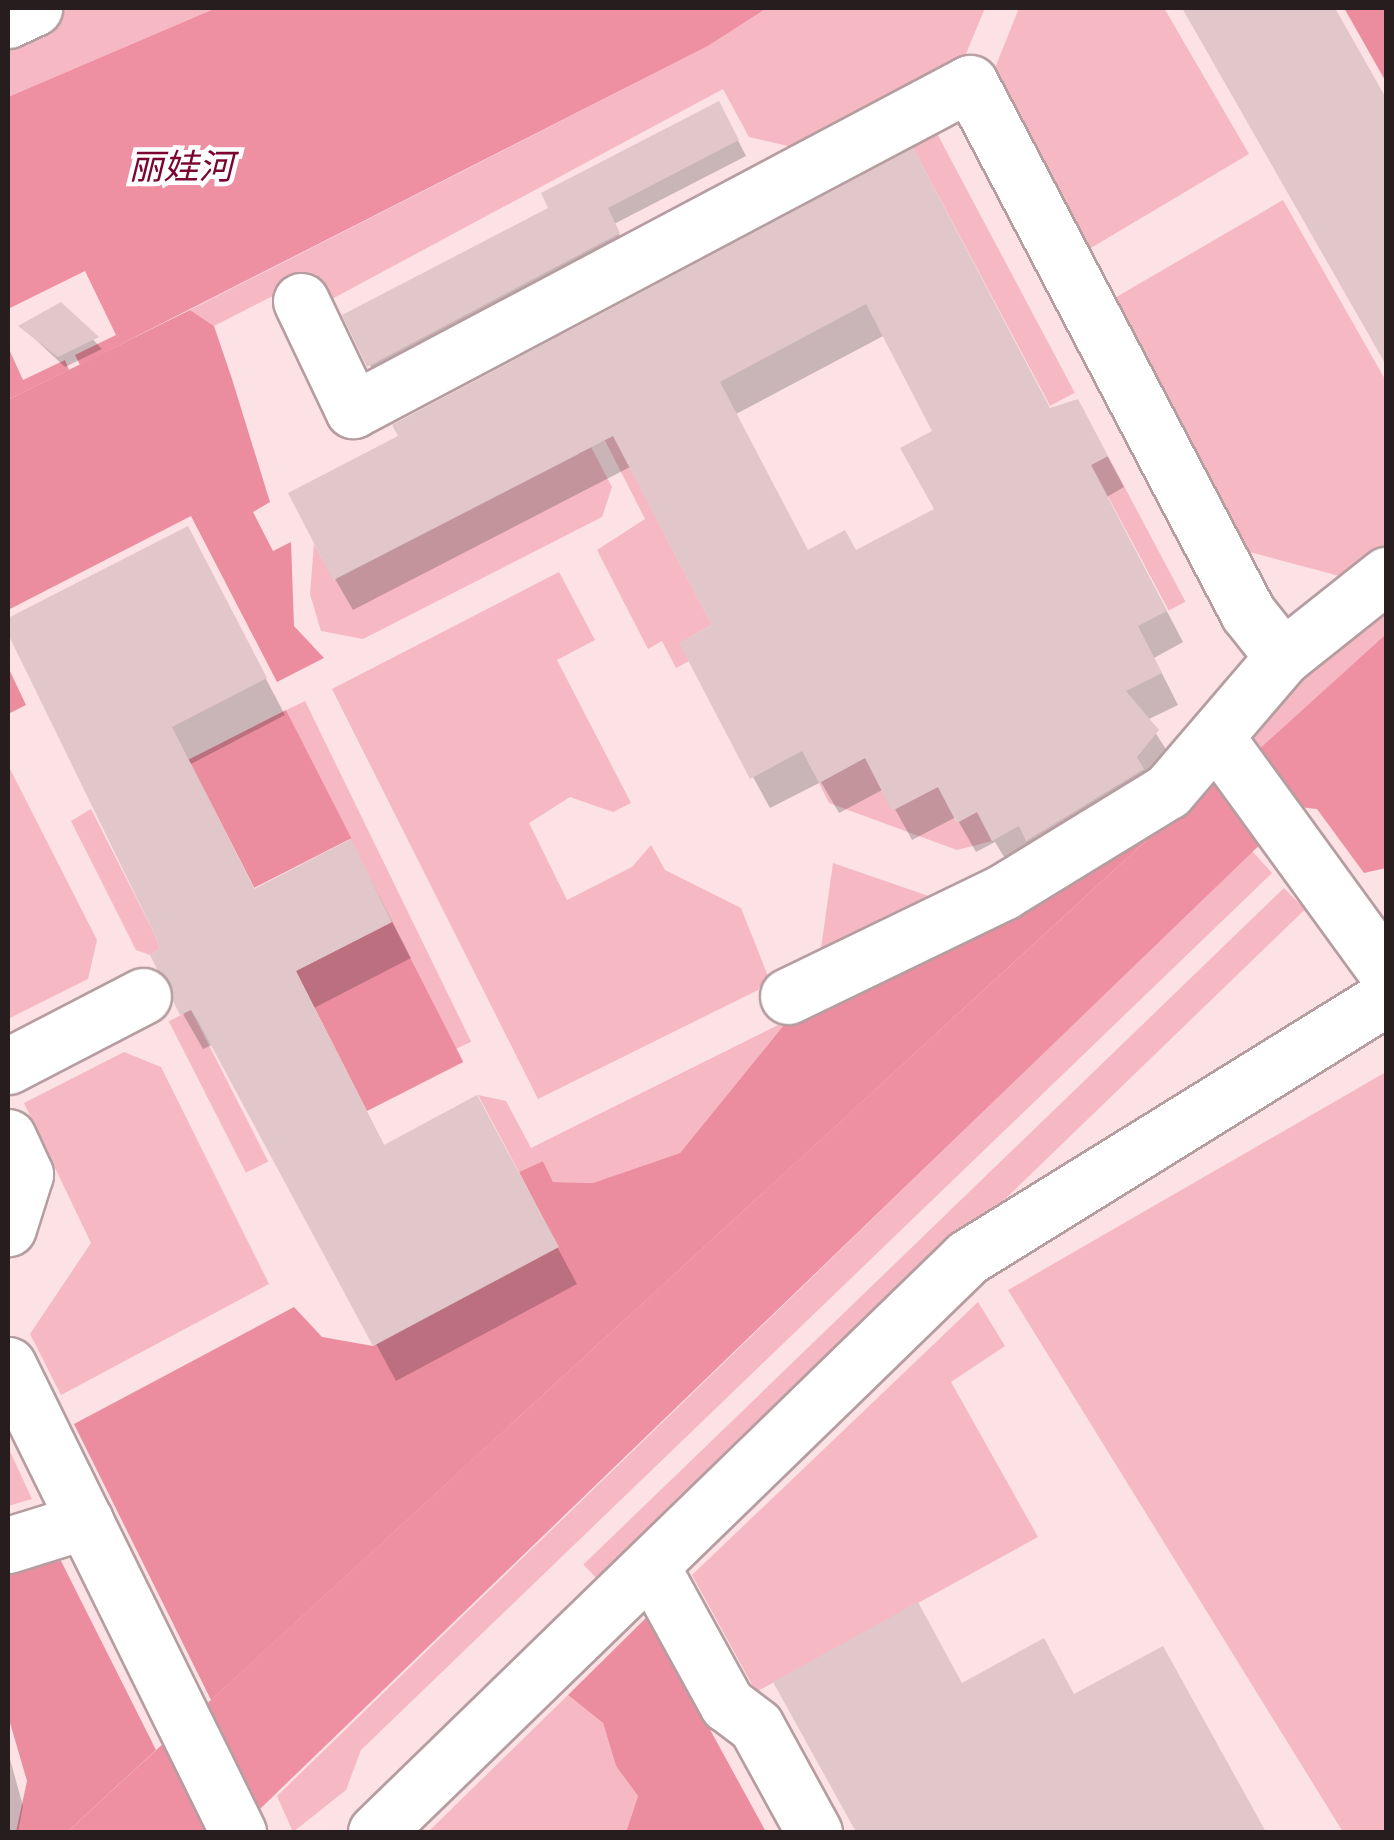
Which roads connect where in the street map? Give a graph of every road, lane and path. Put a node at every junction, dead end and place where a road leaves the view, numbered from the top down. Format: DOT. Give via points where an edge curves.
graph roads {
  1 [pos="34,8"];
  2 [pos="8,20"];
  3 [pos="301,302"];
  4 [pos="1386,575"];
  5 [pos="1284,657"];
  6 [pos="1226,752"];
  7 [pos="1386,971"];
  8 [pos="143,996"];
  9 [pos="788,996"];
  10 [pos="1386,998"];
  11 [pos="8,1066"];
  12 [pos="8,1138"];
  13 [pos="8,1228"];
  14 [pos="8,1365"];
  15 [pos="84,1521"];
  16 [pos="8,1545"];
  17 [pos="650,1566"];
  18 [pos="238,1832"];
  19 [pos="376,1832"];
  20 [pos="814,1832"];
  1 -- 2 [label="lane"];
  3 -- 5 [label="lane" via="353,410 970,83 1248,613"];
  4 -- 5 [label="lane"];
  5 -- 6 [label="lane"];
  6 -- 7 [label="lane" via="1280,835"];
  6 -- 9 [label="lane" via="1002,892"];
  8 -- 11 [label="lane"];
  10 -- 17 [label="lane" via="968,1257"];
  12 -- 13 [label="lane" via="25,1174"];
  14 -- 15 [label="lane"];
  15 -- 16 [label="lane"];
  15 -- 18 [label="lane"];
  17 -- 19 [label="lane"];
  17 -- 20 [label="lane" via="727,1704 756,1726"];
}
